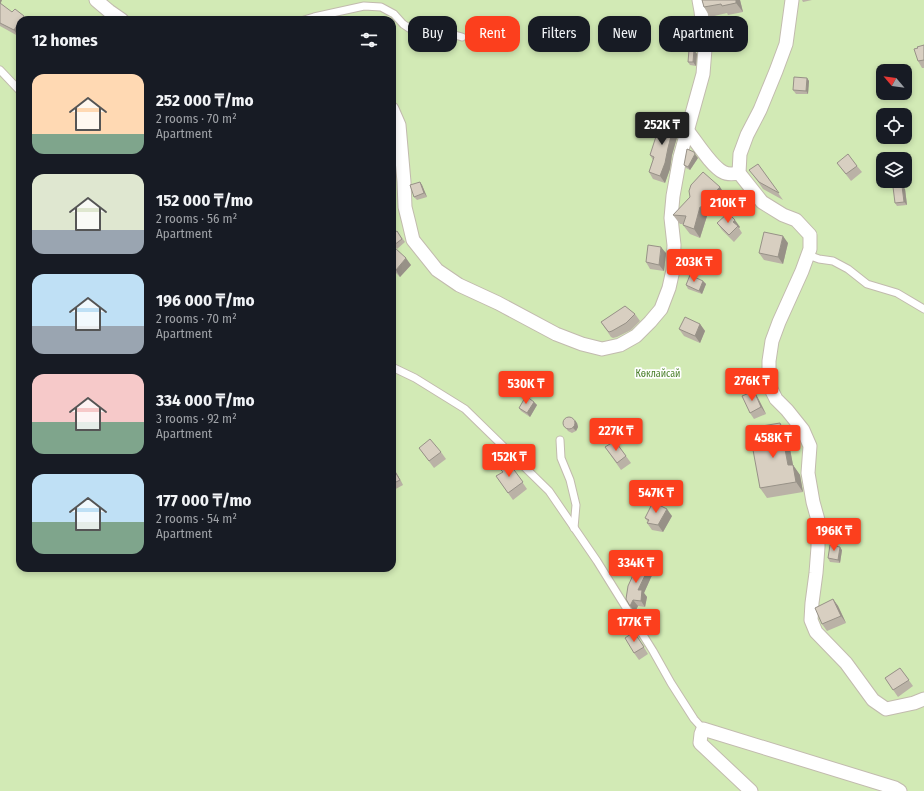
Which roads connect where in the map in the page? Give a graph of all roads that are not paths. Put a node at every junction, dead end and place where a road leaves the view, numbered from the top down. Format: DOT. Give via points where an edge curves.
graph roads {
  1 [pos="96,0"];
  2 [pos="699,0"];
  3 [pos="792,0"];
  4 [pos="116,16"];
  5 [pos="319,16"];
  6 [pos="396,16"];
  7 [pos="396,16"];
  8 [pos="462,37"];
  9 [pos="0,70"];
  10 [pos="16,87"];
  11 [pos="396,118"];
  12 [pos="687,130"];
  13 [pos="739,173"];
  14 [pos="808,255"];
  15 [pos="924,309"];
  16 [pos="396,369"];
  17 [pos="560,440"];
  18 [pos="574,528"];
  19 [pos="924,699"];
  20 [pos="703,729"];
  21 [pos="751,791"];
  22 [pos="900,791"];
  1 -- 4 [label="street"];
  2 -- 12 [label="street" via="705,50 703,74"];
  3 -- 13 [label="street" via="786,44 740,154"];
  5 -- 6 [label="lane" via="364,6 381,7"];
  7 -- 8 [label="lane" via="412,30 437,30"];
  9 -- 10 [label="lane"];
  11 -- 12 [label="street" via="399,125 404,207 413,240 437,270 459,285 556,334 602,349 620,346 636,336 660,309 669,288 673,270 673,196"];
  12 -- 13 [label="street" via="713,164 732,175"];
  13 -- 14 [label="street" via="762,202 796,220 810,235"];
  14 -- 15 [label="lane" via="819,260 833,261 867,284 897,293"];
  14 -- 19 [label="street" via="772,341 769,385 776,398 803,430 810,446 808,473 818,520 811,620 816,632 846,663 873,700 886,709"];
  16 -- 18 [label="lane" via="465,409 549,491"];
  17 -- 18 [label="lane" via="561,458 576,505"];
  18 -- 20 [label="lane" via="694,719"];
  20 -- 21 [label="street" via="700,743"];
  20 -- 22 [label="street"];
}
